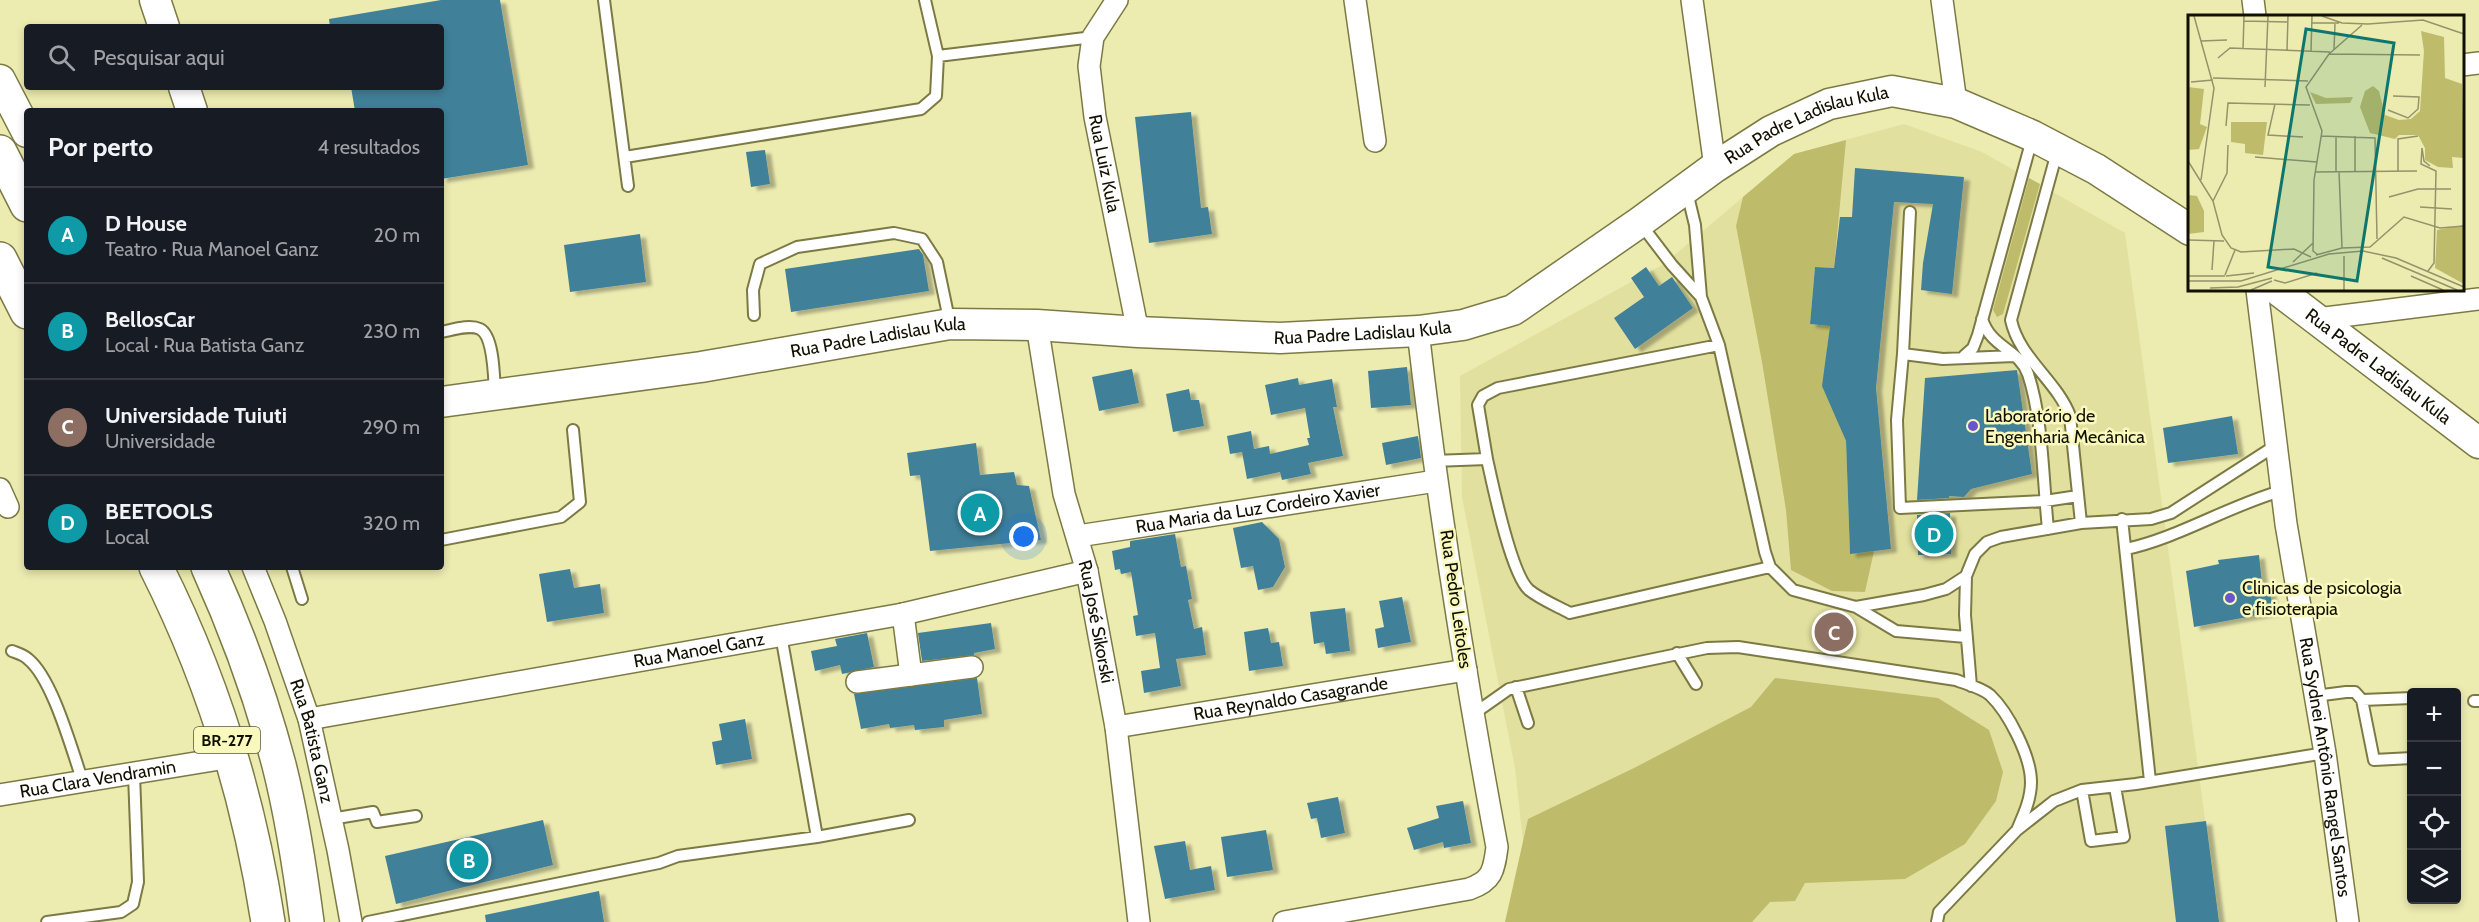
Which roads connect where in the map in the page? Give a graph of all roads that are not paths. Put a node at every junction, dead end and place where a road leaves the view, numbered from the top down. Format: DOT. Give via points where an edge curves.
graph roads {
  1 [pos="155,0"];
  2 [pos="604,0"];
  3 [pos="925,0"];
  4 [pos="1117,0"];
  5 [pos="1355,0"];
  6 [pos="1692,0"];
  7 [pos="1942,0"];
  8 [pos="2253,0"];
  9 [pos="2255,15"];
  10 [pos="163,24"];
  11 [pos="1093,37"];
  12 [pos="938,56"];
  13 [pos="2479,63"];
  14 [pos="2464,65"];
  15 [pos="0,80"];
  16 [pos="185,90"];
  17 [pos="1956,103"];
  18 [pos="191,108"];
  19 [pos="24,126"];
  20 [pos="1375,141"];
  21 [pos="2045,142"];
  22 [pos="0,152"];
  23 [pos="625,157"];
  24 [pos="1715,167"];
  25 [pos="628,186"];
  26 [pos="1687,188"];
  27 [pos="24,199"];
  28 [pos="1910,212"];
  29 [pos="1640,222"];
  30 [pos="2188,229"];
  31 [pos="0,259"];
  32 [pos="2257,291"];
  33 [pos="2279,291"];
  34 [pos="1701,297"];
  35 [pos="2479,299"];
  36 [pos="24,306"];
  37 [pos="754,315"];
  38 [pos="1982,319"];
  39 [pos="2318,319"];
  40 [pos="951,324"];
  41 [pos="1037,325"];
  42 [pos="1418,331"];
  43 [pos="444,332"];
  44 [pos="1138,332"];
  45 [pos="1719,345"];
  46 [pos="1903,354"];
  47 [pos="1964,356"];
  48 [pos="2014,356"];
  49 [pos="496,394"];
  50 [pos="444,402"];
  51 [pos="573,430"];
  52 [pos="2479,443"];
  53 [pos="2275,446"];
  54 [pos="1487,459"];
  55 [pos="1435,471"];
  56 [pos="2281,491"];
  57 [pos="2078,496"];
  58 [pos="2045,501"];
  59 [pos="2122,519"];
  60 [pos="2081,523"];
  61 [pos="2048,529"];
  62 [pos="1078,536"];
  63 [pos="444,539"];
  64 [pos="2126,549"];
  65 [pos="1770,567"];
  66 [pos="157,570"];
  67 [pos="209,570"];
  68 [pos="234,570"];
  69 [pos="254,570"];
  70 [pos="293,570"];
  71 [pos="1087,571"];
  72 [pos="1966,576"];
  73 [pos="302,599"];
  74 [pos="1856,608"];
  75 [pos="903,614"];
  76 [pos="781,635"];
  77 [pos="1966,637"];
  78 [pos="240,644"];
  79 [pos="12,651"];
  80 [pos="1677,653"];
  81 [pos="972,667"];
  82 [pos="1466,670"];
  83 [pos="911,675"];
  84 [pos="857,682"];
  85 [pos="1696,684"];
  86 [pos="1516,687"];
  87 [pos="1971,687"];
  88 [pos="2315,696"];
  89 [pos="2407,698"];
  90 [pos="2362,700"];
  91 [pos="1472,715"];
  92 [pos="309,719"];
  93 [pos="1528,723"];
  94 [pos="1116,727"];
  95 [pos="2325,753"];
  96 [pos="232,757"];
  97 [pos="2407,758"];
  98 [pos="134,774"];
  99 [pos="83,782"];
  100 [pos="2150,782"];
  101 [pos="2115,787"];
  102 [pos="2082,790"];
  103 [pos="0,795"];
  104 [pos="416,816"];
  105 [pos="331,819"];
  106 [pos="909,820"];
  107 [pos="2017,830"];
  108 [pos="817,837"];
  109 [pos="47,922"];
  110 [pos="268,922"];
  111 [pos="307,922"];
  112 [pos="351,922"];
  113 [pos="368,922"];
  114 [pos="1138,922"];
  115 [pos="1284,922"];
  116 [pos="1937,922"];
  117 [pos="2348,922"];
  1 -- 10 [label="street"];
  2 -- 23 [label="lane"];
  3 -- 12 [label="lane"];
  4 -- 11 [label="street, Rua Luiz Kula"];
  5 -- 20 [label="street"];
  6 -- 24 [label="street"];
  7 -- 17 [label="street"];
  8 -- 9 [label="street"];
  11 -- 12 [label="lane"];
  11 -- 44 [label="street, Rua Luiz Kula" via="1089,66 1095,117"];
  12 -- 23 [label="lane" via="936,96 921,109"];
  13 -- 14 [label="street"];
  15 -- 19 [label="street"];
  16 -- 18 [label="street"];
  17 -- 21 [label="street, Rua Padre Ladislau Kula"];
  17 -- 24 [label="street, Rua Padre Ladislau Kula" via="1892,90 1829,104 1771,131"];
  21 -- 30 [label="street, Rua Padre Ladislau Kula" via="2096,169"];
  21 -- 38 [label="lane"];
  21 -- 57 [label="lane" via="2011,320 2018,341 2064,402 2070,416"];
  22 -- 27 [label="highway"];
  23 -- 25 [label="lane"];
  24 -- 26 [label="street, Rua Padre Ladislau Kula"];
  26 -- 29 [label="street, Rua Padre Ladislau Kula"];
  26 -- 34 [label="lane"];
  28 -- 46 [label="lane"];
  29 -- 34 [label="lane"];
  29 -- 42 [label="street, Rua Padre Ladislau Kula" via="1513,310 1463,325"];
  31 -- 36 [label="highway"];
  32 -- 53 [label="street, Rua Sydnei Antônio Rangel Santos"];
  33 -- 39 [label="street, Rua Padre Ladislau Kula"];
  34 -- 45 [label="lane"];
  35 -- 39 [label="street"];
  37 -- 40 [label="lane" via="753,290 760,264 797,247 894,233 922,239 937,262"];
  38 -- 47 [label="lane" via="1973,348"];
  38 -- 48 [label="lane" via="1991,338"];
  39 -- 52 [label="street, Rua Padre Ladislau Kula"];
  40 -- 41 [label="street, Rua Padre Ladislau Kula"];
  40 -- 49 [label="street, Rua Padre Ladislau Kula" via="701,368"];
  41 -- 44 [label="street, Rua Padre Ladislau Kula"];
  41 -- 62 [label="street, Rua José Sikorski" via="1064,494"];
  42 -- 44 [label="street, Rua Padre Ladislau Kula" via="1280,338"];
  42 -- 55 [label="street, Rua Pedro Leitoles"];
  43 -- 49 [label="lane" via="471,327 488,337"];
  45 -- 54 [label="lane" via="1498,388 1483,396 1478,405"];
  45 -- 65 [label="lane"];
  46 -- 47 [label="lane" via="1943,359"];
  46 -- 58 [label="lane" via="1897,420 1900,508"];
  47 -- 48 [label="lane"];
  48 -- 58 [label="lane" via="2028,373 2037,416"];
  49 -- 50 [label="street, Rua Padre Ladislau Kula"];
  51 -- 63 [label="lane" via="580,502 561,517"];
  53 -- 56 [label="street, Rua Sydnei Antônio Rangel Santos"];
  53 -- 59 [label="lane" via="2171,513 2151,519"];
  54 -- 55 [label="lane"];
  54 -- 65 [label="lane" via="1520,579 1530,590 1570,613"];
  55 -- 62 [label="street, Rua Maria da Luz Cordeiro Xavier"];
  55 -- 82 [label="street, Rua Pedro Leitoles"];
  56 -- 64 [label="lane" via="2152,543"];
  56 -- 88 [label="street, Rua Sydnei Antônio Rangel Santos"];
  57 -- 58 [label="lane"];
  57 -- 60 [label="lane"];
  58 -- 61 [label="lane"];
  59 -- 60 [label="lane"];
  59 -- 64 [label="lane"];
  60 -- 61 [label="lane"];
  61 -- 72 [label="lane" via="1987,542 1975,554"];
  62 -- 71 [label="street, Rua José Sikorski"];
  64 -- 100 [label="lane"];
  65 -- 74 [label="lane" via="1793,590"];
  66 -- 96 [label="highway, BR-277" via="199,659"];
  67 -- 78 [label="highway, BR-277"];
  68 -- 78 [label="highway"];
  69 -- 92 [label="street, Rua Batista Ganz"];
  70 -- 73 [label="lane"];
  71 -- 75 [label="street, Rua Manoel Ganz"];
  71 -- 94 [label="street, Rua José Sikorski"];
  72 -- 74 [label="lane" via="1946,589"];
  72 -- 77 [label="lane"];
  74 -- 77 [label="lane" via="1896,631"];
  75 -- 76 [label="street, Rua Manoel Ganz"];
  75 -- 83 [label="street"];
  76 -- 92 [label="street, Rua Manoel Ganz"];
  76 -- 108 [label="lane"];
  77 -- 87 [label="lane"];
  78 -- 111 [label="highway, BR-277" via="279,766"];
  79 -- 99 [label="lane" via="28,658 41,673"];
  80 -- 85 [label="lane"];
  80 -- 86 [label="lane"];
  80 -- 87 [label="lane" via="1738,647 1956,680"];
  81 -- 83 [label="street"];
  82 -- 91 [label="street, Rua Pedro Leitoles"];
  82 -- 94 [label="street, Rua Reynaldo Casagrande"];
  83 -- 84 [label="street"];
  86 -- 91 [label="lane"];
  86 -- 93 [label="lane"];
  87 -- 107 [label="lane" via="1989,694 2022,746 2031,780 2028,803"];
  88 -- 90 [label="lane" via="2355,692"];
  88 -- 95 [label="street, Rua Sydnei Antônio Rangel Santos"];
  89 -- 90 [label="lane"];
  90 -- 97 [label="lane" via="2374,760"];
  91 -- 115 [label="street, Rua Pedro Leitoles" via="1497,847 1494,867 1484,884"];
  92 -- 105 [label="street, Rua Batista Ganz"];
  94 -- 114 [label="street, Rua José Sikorski"];
  95 -- 100 [label="lane"];
  95 -- 117 [label="street, Rua Sydnei Antônio Rangel Santos"];
  96 -- 98 [label="street, Rua Clara Vendramin"];
  96 -- 110 [label="highway, BR-277" via="248,813"];
  98 -- 99 [label="street, Rua Clara Vendramin"];
  98 -- 109 [label="lane" via="138,882 133,904 121,912"];
  99 -- 103 [label="street, Rua Clara Vendramin"];
  100 -- 101 [label="lane"];
  101 -- 102 [label="lane"];
  101 -- 102 [label="lane" via="2124,837 2091,841"];
  102 -- 107 [label="lane" via="2054,801"];
  104 -- 105 [label="lane" via="377,822 373,812"];
  105 -- 112 [label="street, Rua Batista Ganz"];
  106 -- 108 [label="lane"];
  107 -- 116 [label="lane" via="1939,912"];
  108 -- 113 [label="lane" via="678,856"];
}
